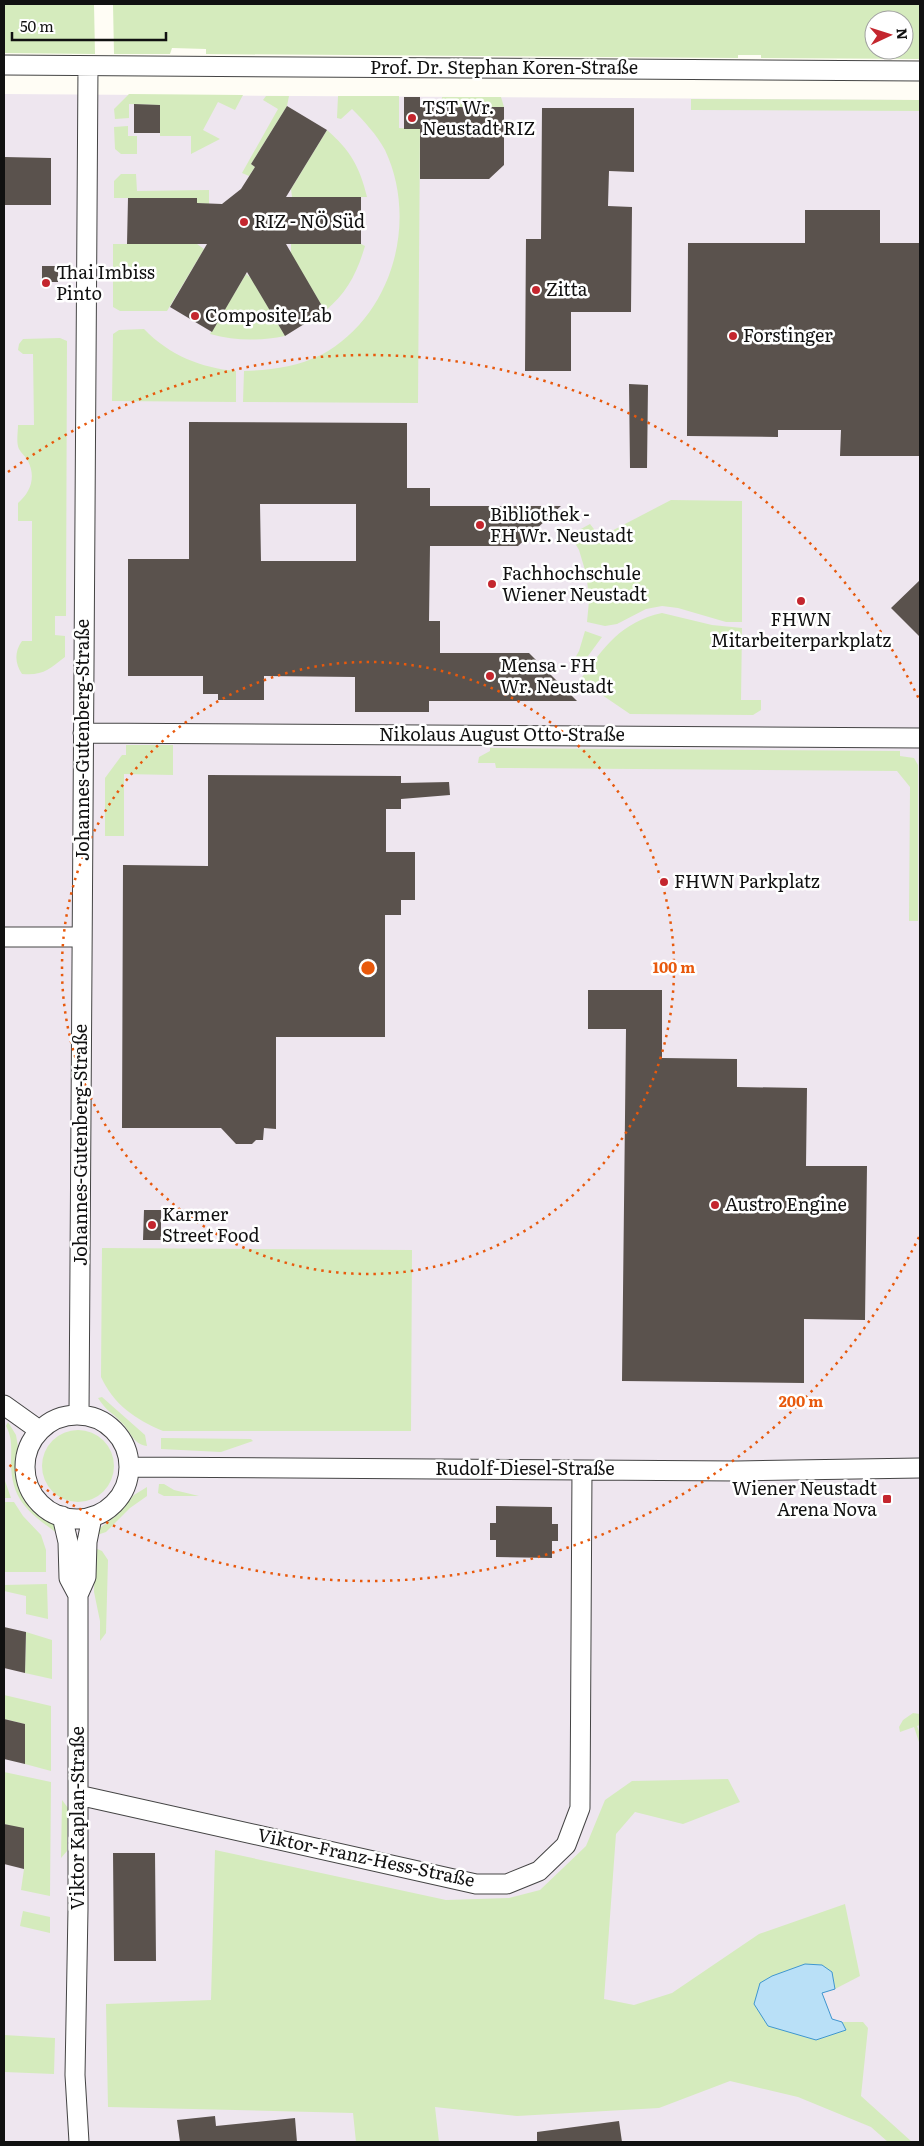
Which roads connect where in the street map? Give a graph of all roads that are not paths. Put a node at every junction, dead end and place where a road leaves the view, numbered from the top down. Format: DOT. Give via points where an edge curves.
graph roads {
  1 [pos="4,65"];
  2 [pos="88,66"];
  3 [pos="920,71"];
  4 [pos="83,733"];
  5 [pos="920,738"];
  6 [pos="4,937"];
  7 [pos="82,937"];
  8 [pos="4,1405"];
  9 [pos="79,1414"];
  10 [pos="39,1430"];
  11 [pos="129,1467"];
  12 [pos="920,1468"];
  13 [pos="582,1470"];
  14 [pos="77,1517"];
  15 [pos="78,1595"];
  16 [pos="78,1795"];
  17 [pos="79,2142"];
  1 -- 2 [label="street, Prof. Dr. Stephan Koren-Straße"];
  2 -- 3 [label="street, Prof. Dr. Stephan Koren-Straße"];
  2 -- 4 [label="street, Johannes-Gutenberg-Straße"];
  4 -- 5 [label="street, Nikolaus August Otto-Straße"];
  4 -- 7 [label="street, Johannes-Gutenberg-Straße"];
  6 -- 7 [label="street"];
  7 -- 9 [label="street, Johannes-Gutenberg-Straße"];
  8 -- 10 [label="street"];
  9 -- 10 [label="street" via="55,1419"];
  9 -- 11 [label="street" via="96,1418 113,1429 126,1447"];
  10 -- 14 [label="street" via="28,1449 25,1472 32,1492 45,1508"];
  11 -- 13 [label="street, Rudolf-Diesel-Straße"];
  11 -- 14 [label="street" via="126,1484 118,1499 106,1510"];
  12 -- 13 [label="street, Rudolf-Diesel-Straße"];
  13 -- 16 [label="street, Viktor-Franz-Hess-Straße" via="580,1808 566,1846 538,1871 507,1884 476,1884"];
  14 -- 15 [label="street, Viktor Kaplan-Straße" via="68,1542 70,1578"];
  14 -- 15 [label="street, Viktor Kaplan-Straße" via="87,1542 86,1577"];
  15 -- 16 [label="street, Viktor Kaplan-Straße"];
  16 -- 17 [label="street, Viktor Kaplan-Straße" via="76,2040"];
}
